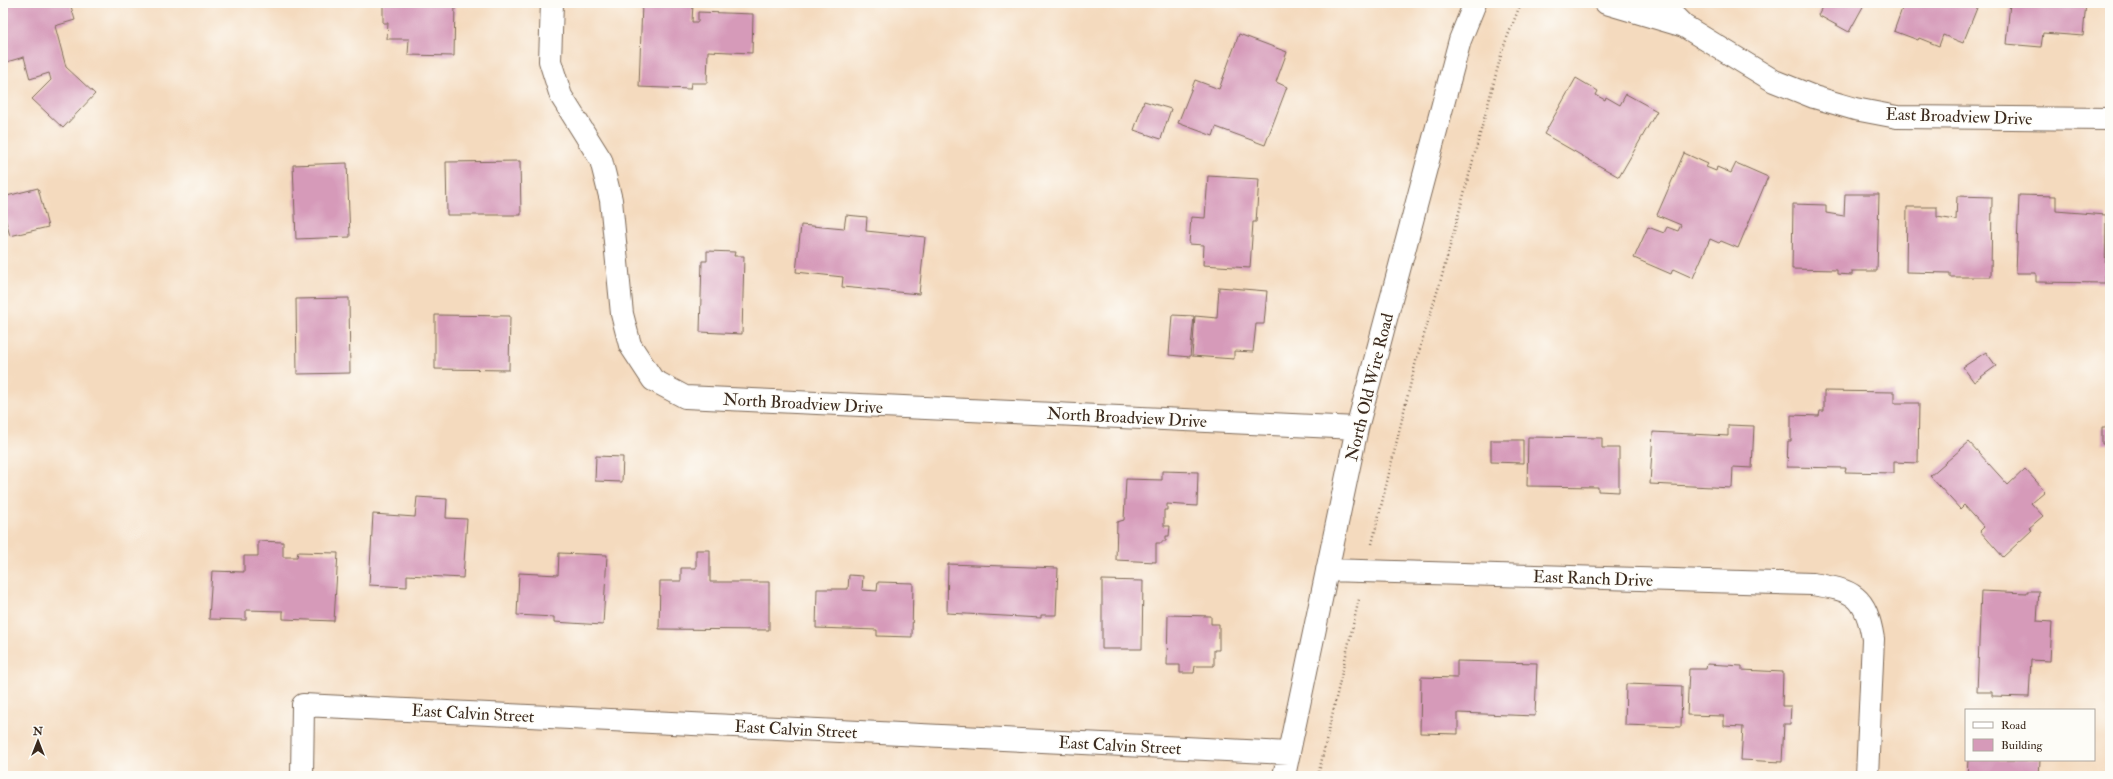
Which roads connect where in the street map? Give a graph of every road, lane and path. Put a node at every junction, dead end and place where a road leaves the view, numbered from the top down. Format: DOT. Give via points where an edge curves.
graph roads {
  1 [pos="552,3"];
  2 [pos="1475,3"];
  3 [pos="1521,3"];
  4 [pos="1606,3"];
  5 [pos="1661,3"];
  6 [pos="1684,26"];
  7 [pos="2110,119"];
  8 [pos="1357,428"];
  9 [pos="1327,570"];
  10 [pos="1366,571"];
  11 [pos="1289,753"];
  12 [pos="302,776"];
  13 [pos="1284,776"];
  14 [pos="1318,776"];
  15 [pos="1867,776"];
  1 -- 8 [label="street, North Broadview Drive" via="550,61 561,96 601,160 611,200 622,314 630,344 653,380 685,397"];
  2 -- 8 [label="street, North Old Wire Road" via="1460,40"];
  3 -- 10 [label="path" via="1503,48 1442,276 1416,361"];
  4 -- 6 [label="street, East Broadview Drive"];
  5 -- 6 [label="street, East Broadview Drive"];
  6 -- 7 [label="street, East Broadview Drive" via="1774,81 1814,97 1856,109 1897,117"];
  8 -- 9 [label="street, North Old Wire Road"];
  9 -- 10 [label="street, East Ranch Drive"];
  9 -- 11 [label="street, North Old Wire Road"];
  10 -- 14 [label="path"];
  10 -- 15 [label="street, East Ranch Drive" via="1812,584 1837,588 1857,597 1870,618 1872,639"];
  11 -- 12 [label="street, East Calvin Street" via="303,705"];
  11 -- 13 [label="street, North Old Wire Road"];
}
